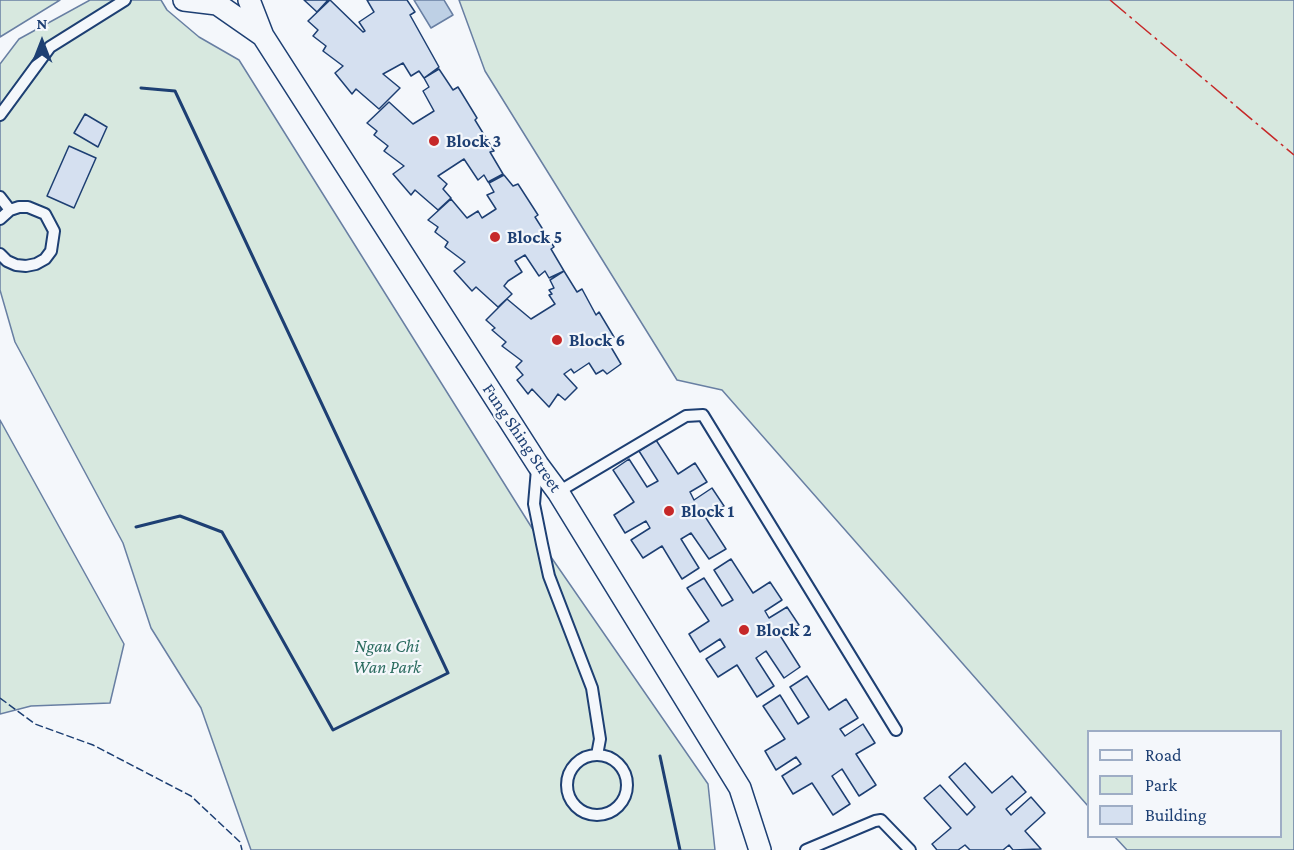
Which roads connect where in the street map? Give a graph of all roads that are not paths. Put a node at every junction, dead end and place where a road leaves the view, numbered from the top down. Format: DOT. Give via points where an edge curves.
graph roads {
  1 [pos="125,0"];
  2 [pos="184,0"];
  3 [pos="249,0"];
  4 [pos="263,36"];
  5 [pos="0,115"];
  6 [pos="0,197"];
  7 [pos="10,210"];
  8 [pos="0,219"];
  9 [pos="0,254"];
  10 [pos="538,465"];
  11 [pos="558,492"];
  12 [pos="896,730"];
  13 [pos="597,755"];
  14 [pos="760,850"];
  15 [pos="806,850"];
  16 [pos="910,850"];
  1 -- 5 [label="lane" via="50,47"];
  2 -- 4 [label="street, Fung Shing Street" via="217,4"];
  3 -- 4 [label="street, Fung Shing Street"];
  4 -- 10 [label="street, Fung Shing Street"];
  6 -- 7 [label="lane"];
  7 -- 8 [label="lane"];
  7 -- 9 [label="lane" via="28,207 45,214 54,231 54,241 45,259 36,264 16,265"];
  10 -- 11 [label="street, Fung Shing Street"];
  10 -- 13 [label="lane" via="534,504 542,544 549,576 592,688 600,739"];
  11 -- 12 [label="lane" via="686,416 703,415"];
  11 -- 14 [label="street, Fung Shing Street" via="740,788"];
  13 -- 13 [label="lane" via="616,763 626,780 626,790 616,808 597,815 579,809 568,794 567,784 573,767"];
  15 -- 16 [label="lane" via="881,820"];
}
